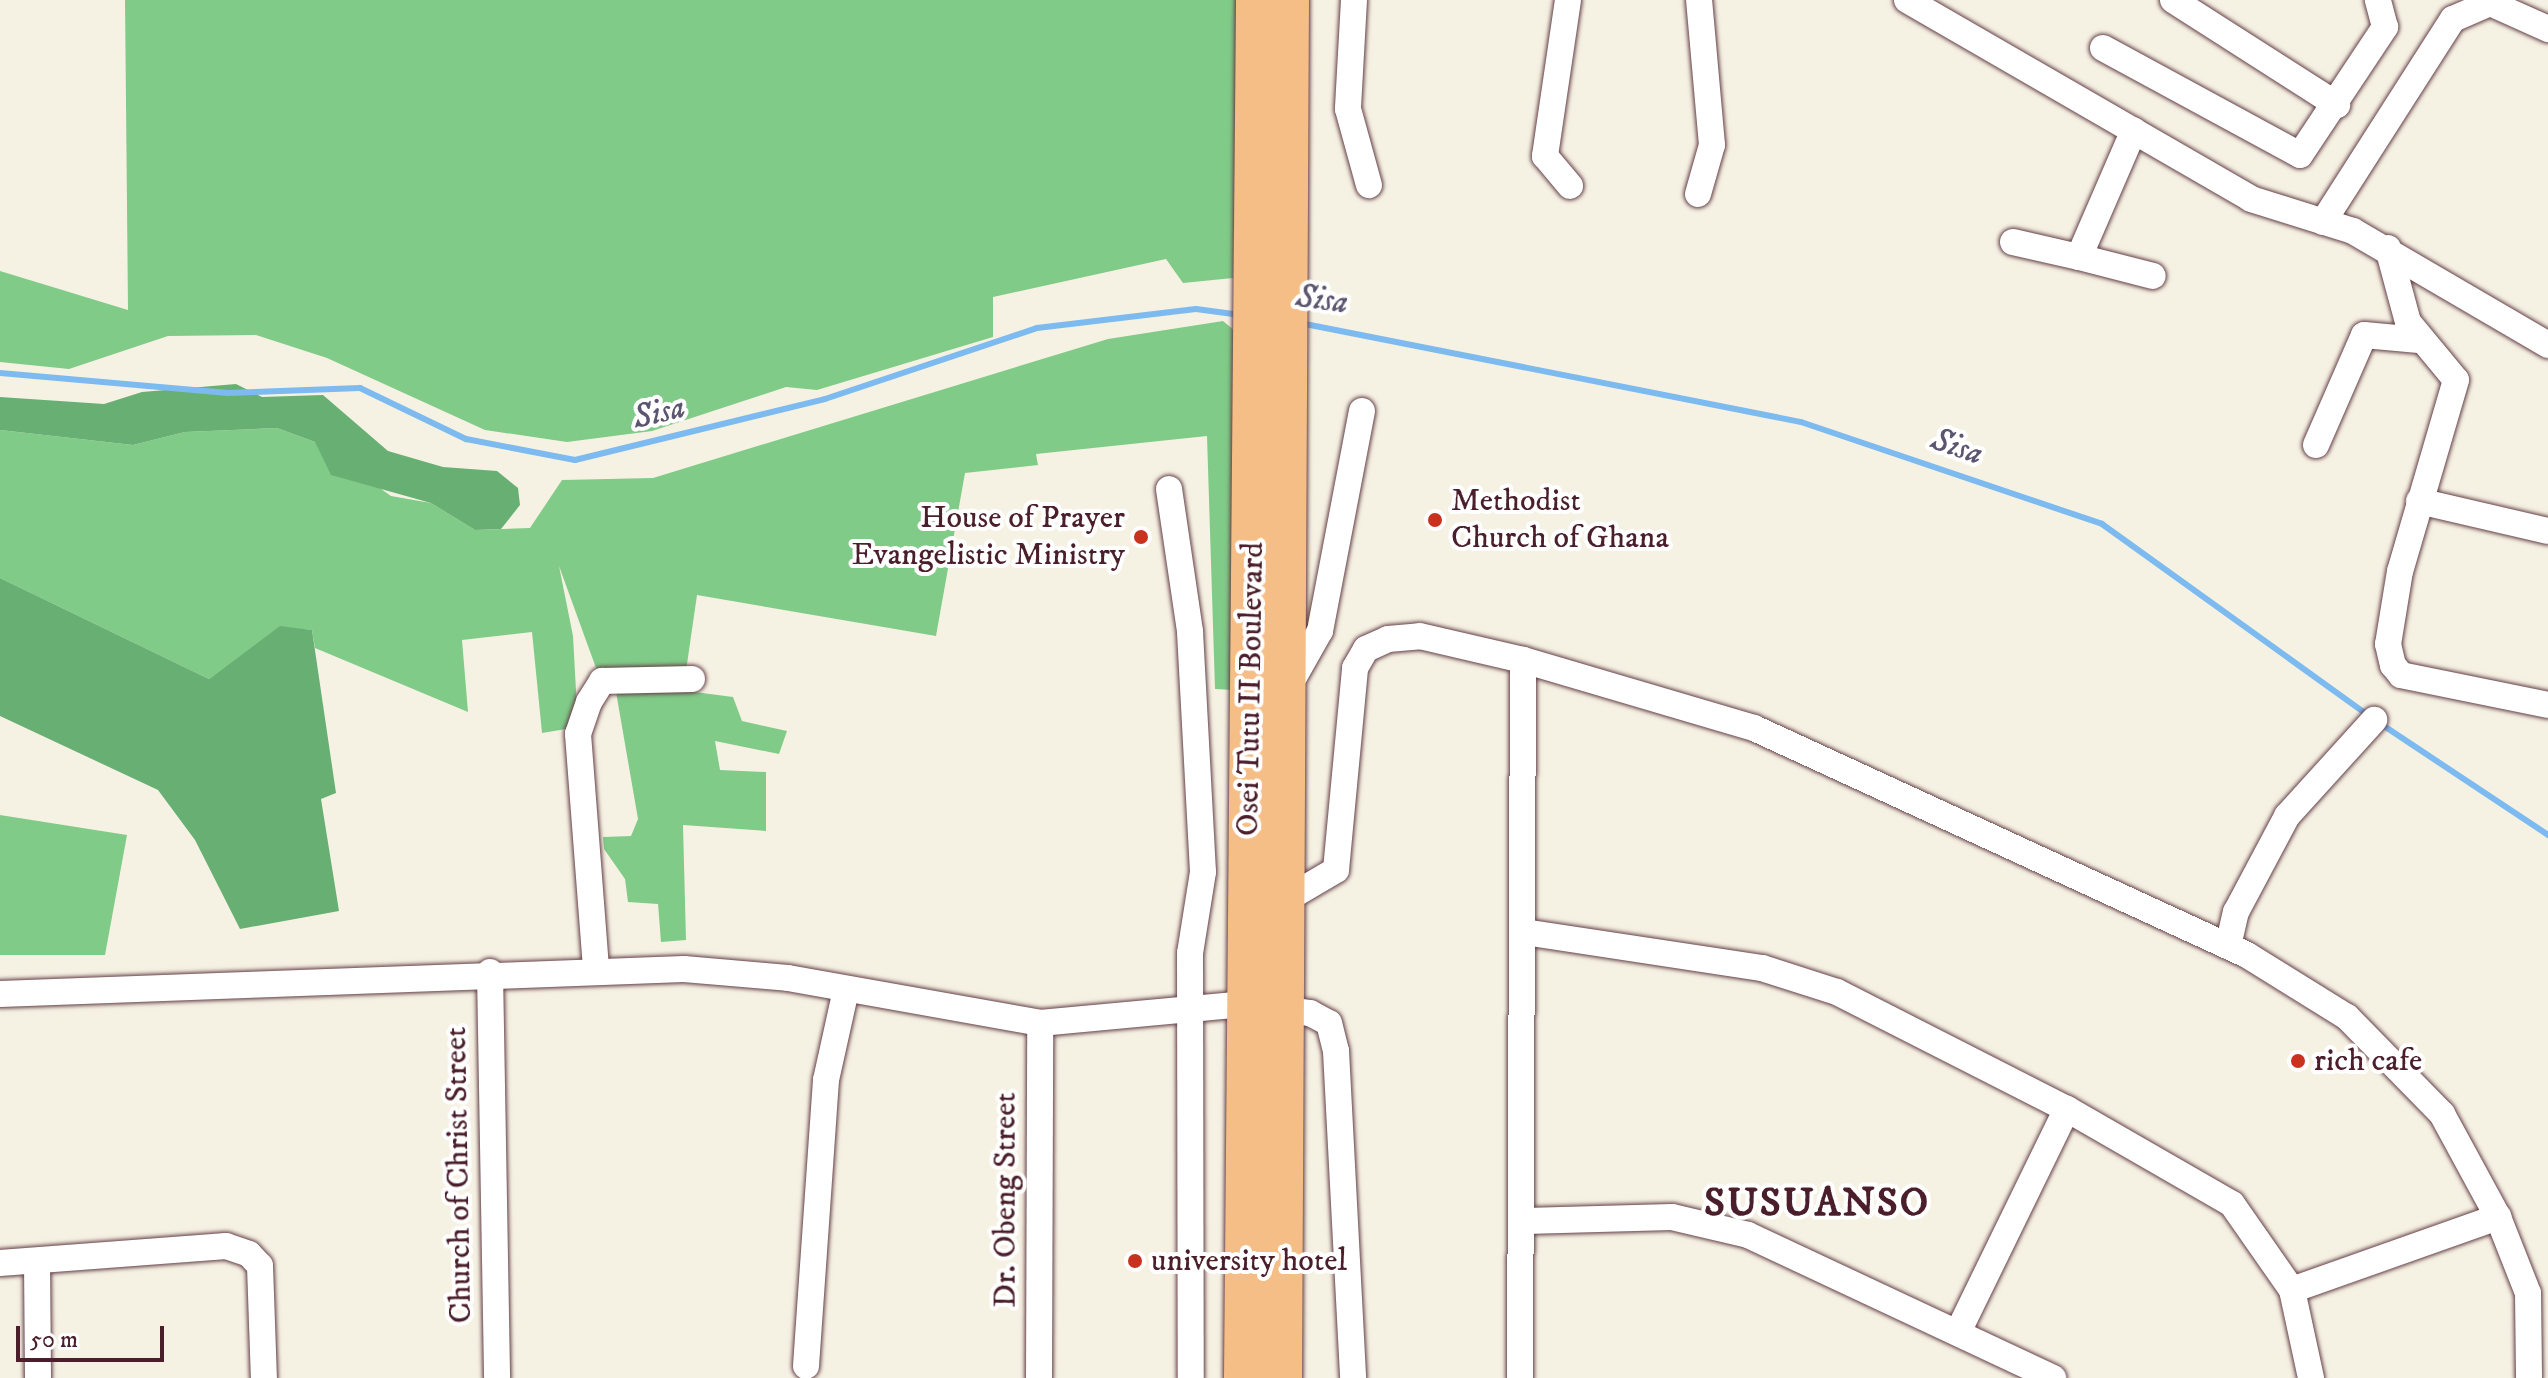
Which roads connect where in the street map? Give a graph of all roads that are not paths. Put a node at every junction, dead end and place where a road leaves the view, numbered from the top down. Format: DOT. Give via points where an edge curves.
graph roads {
  1 [pos="1256,0"];
  2 [pos="1289,0"];
  3 [pos="1354,0"];
  4 [pos="1568,0"];
  5 [pos="1699,0"];
  6 [pos="1907,0"];
  7 [pos="2173,0"];
  8 [pos="2378,0"];
  9 [pos="2548,29"];
  10 [pos="2103,48"];
  11 [pos="2337,105"];
  12 [pos="2134,130"];
  13 [pos="1369,185"];
  14 [pos="1570,186"];
  15 [pos="1698,194"];
  16 [pos="2323,222"];
  17 [pos="2013,242"];
  18 [pos="1273,247"];
  19 [pos="2388,248"];
  20 [pos="2079,257"];
  21 [pos="2153,276"];
  22 [pos="2419,340"];
  23 [pos="2548,345"];
  24 [pos="1272,382"];
  25 [pos="1362,411"];
  26 [pos="2316,445"];
  27 [pos="1169,489"];
  28 [pos="2419,501"];
  29 [pos="2548,531"];
  30 [pos="1523,660"];
  31 [pos="692,679"];
  32 [pos="1286,691"];
  33 [pos="2548,705"];
  34 [pos="2374,720"];
  35 [pos="1285,900"];
  36 [pos="1524,932"];
  37 [pos="2228,946"];
  38 [pos="596,968"];
  39 [pos="490,972"];
  40 [pos="846,990"];
  41 [pos="0,994"];
  42 [pos="1265,1005"];
  43 [pos="1191,1007"];
  44 [pos="1040,1023"];
  45 [pos="2067,1109"];
  46 [pos="2498,1217"];
  47 [pos="1525,1221"];
  48 [pos="37,1262"];
  49 [pos="0,1263"];
  50 [pos="2292,1290"];
  51 [pos="2538,1291"];
  52 [pos="1959,1330"];
  53 [pos="806,1366"];
  54 [pos="38,1378"];
  55 [pos="264,1378"];
  56 [pos="497,1378"];
  57 [pos="1039,1378"];
  58 [pos="1191,1378"];
  59 [pos="1244,1378"];
  60 [pos="1282,1378"];
  61 [pos="1353,1378"];
  62 [pos="1520,1378"];
  63 [pos="2053,1378"];
  64 [pos="2311,1378"];
  65 [pos="2529,1378"];
  1 -- 18 [label="highway, Osei Tutu II Boulevard"];
  2 -- 18 [label="highway, Osei Tutu II Boulevard"];
  3 -- 13 [label="street" via="1348,109"];
  4 -- 14 [label="street" via="1545,156"];
  5 -- 15 [label="street" via="1712,145"];
  6 -- 12 [label="street"];
  7 -- 11 [label="street"];
  8 -- 11 [label="street" via="2385,27"];
  9 -- 16 [label="street" via="2490,3 2453,19"];
  10 -- 11 [label="street" via="2292,155 2306,152"];
  12 -- 16 [label="street" via="2251,199"];
  12 -- 20 [label="street"];
  16 -- 19 [label="street"];
  17 -- 20 [label="street"];
  18 -- 24 [label="highway, Osei Tutu II Boulevard"];
  19 -- 22 [label="street"];
  19 -- 23 [label="street"];
  20 -- 21 [label="street"];
  22 -- 26 [label="street" via="2364,335"];
  22 -- 28 [label="street" via="2450,364 2456,380"];
  24 -- 32 [label="highway, Osei Tutu II Boulevard"];
  24 -- 42 [label="highway, Osei Tutu II Boulevard"];
  25 -- 32 [label="street" via="1320,631"];
  27 -- 43 [label="street" via="1197,714 1203,872 1190,953"];
  28 -- 29 [label="street"];
  28 -- 33 [label="street" via="2388,644 2393,665 2401,675"];
  30 -- 35 [label="street" via="1420,636 1366,649 1348,714 1344,849 1322,883"];
  30 -- 36 [label="street"];
  30 -- 37 [label="street" via="1670,697 1754,728"];
  31 -- 38 [label="street" via="602,681 578,734"];
  32 -- 35 [label="highway, Osei Tutu II Boulevard"];
  34 -- 37 [label="street" via="2292,808 2236,912"];
  35 -- 42 [label="highway, Osei Tutu II Boulevard"];
  36 -- 45 [label="street" via="1701,953 1777,972 1837,992"];
  36 -- 47 [label="street"];
  37 -- 46 [label="street" via="2347,1017 2442,1114"];
  38 -- 39 [label="street"];
  38 -- 40 [label="street" via="728,971"];
  39 -- 41 [label="street"];
  39 -- 56 [label="street, Church of Christ Street"];
  40 -- 44 [label="street"];
  40 -- 53 [label="street" via="826,1080"];
  42 -- 43 [label="street"];
  42 -- 59 [label="highway, Osei Tutu II Boulevard"];
  42 -- 60 [label="highway, Osei Tutu II Boulevard"];
  42 -- 61 [label="street" via="1325,1018 1336,1051"];
  43 -- 44 [label="street"];
  43 -- 58 [label="street"];
  44 -- 57 [label="street, Dr. Obeng Street"];
  45 -- 50 [label="street" via="2232,1204"];
  45 -- 52 [label="street"];
  46 -- 50 [label="street"];
  46 -- 51 [label="street"];
  47 -- 52 [label="street" via="1672,1217 1748,1235"];
  47 -- 62 [label="street"];
  48 -- 49 [label="street"];
  48 -- 54 [label="street"];
  48 -- 55 [label="street" via="226,1246 249,1254 260,1266"];
  50 -- 64 [label="street"];
  51 -- 65 [label="street"];
  52 -- 63 [label="street"];
}
